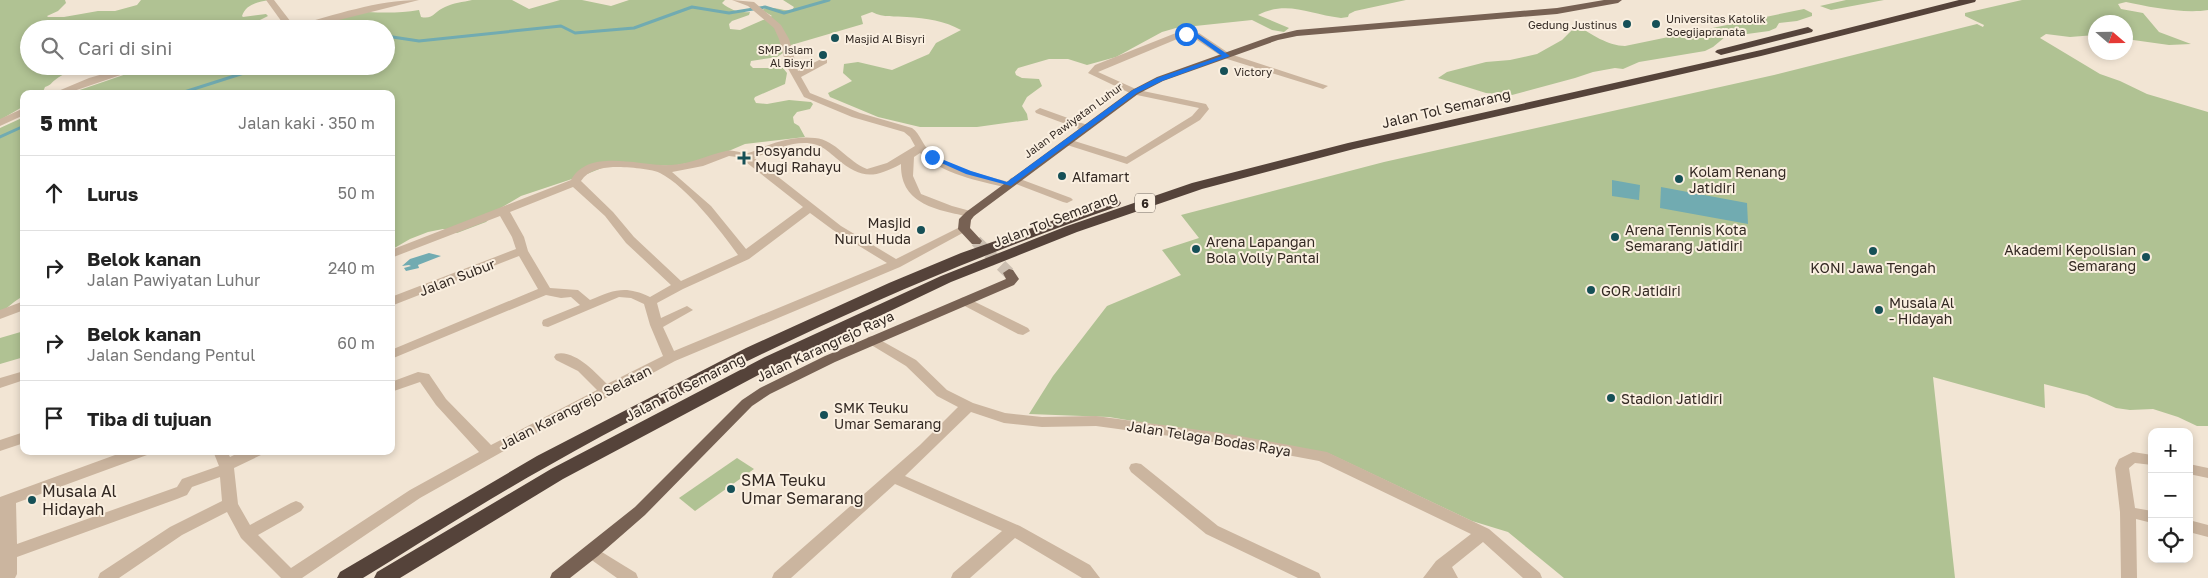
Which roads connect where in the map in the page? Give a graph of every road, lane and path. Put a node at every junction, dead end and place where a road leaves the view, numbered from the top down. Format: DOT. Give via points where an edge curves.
graph roads {
  1 [pos="270,0"];
  2 [pos="416,0"];
  3 [pos="736,0"];
  4 [pos="1618,0"];
  5 [pos="1932,0"];
  6 [pos="1971,0"];
  7 [pos="392,2"];
  8 [pos="757,6"];
  9 [pos="285,20"];
  10 [pos="325,20"];
  11 [pos="1227,56"];
  12 [pos="824,61"];
  13 [pos="110,75"];
  14 [pos="797,75"];
  15 [pos="1322,86"];
  16 [pos="66,90"];
  17 [pos="1135,92"];
  18 [pos="1040,111"];
  19 [pos="20,113"];
  20 [pos="0,123"];
  21 [pos="1086,128"];
  22 [pos="1068,142"];
  23 [pos="920,148"];
  24 [pos="909,155"];
  25 [pos="746,157"];
  26 [pos="661,169"];
  27 [pos="575,182"];
  28 [pos="1012,182"];
  29 [pos="1068,200"];
  30 [pos="810,208"];
  31 [pos="503,211"];
  32 [pos="970,214"];
  33 [pos="964,229"];
  34 [pos="976,241"];
  35 [pos="395,249"];
  36 [pos="522,251"];
  37 [pos="745,256"];
  38 [pos="896,264"];
  39 [pos="1010,275"];
  40 [pos="679,286"];
  41 [pos="545,291"];
  42 [pos="395,300"];
  43 [pos="965,301"];
  44 [pos="650,302"];
  45 [pos="589,306"];
  46 [pos="20,307"];
  47 [pos="688,310"];
  48 [pos="0,315"];
  49 [pos="548,323"];
  50 [pos="656,325"];
  51 [pos="1023,331"];
  52 [pos="873,340"];
  53 [pos="395,353"];
  54 [pos="561,357"];
  55 [pos="670,358"];
  56 [pos="20,376"];
  57 [pos="0,382"];
  58 [pos="395,386"];
  59 [pos="607,392"];
  60 [pos="968,406"];
  61 [pos="20,438"];
  62 [pos="0,446"];
  63 [pos="490,451"];
  64 [pos="131,455"];
  65 [pos="244,455"];
  66 [pos="2148,459"];
  67 [pos="224,462"];
  68 [pos="1136,468"];
  69 [pos="2193,470"];
  70 [pos="2208,473"];
  71 [pos="893,477"];
  72 [pos="4,502"];
  73 [pos="230,504"];
  74 [pos="296,507"];
  75 [pos="2128,512"];
  76 [pos="2148,516"];
  77 [pos="2193,527"];
  78 [pos="1014,530"];
  79 [pos="2208,531"];
  80 [pos="1483,533"];
  81 [pos="247,534"];
  82 [pos="592,552"];
  83 [pos="8,554"];
  84 [pos="1441,574"];
  85 [pos="290,577"];
  86 [pos="7,578"];
  87 [pos="106,578"];
  88 [pos="347,578"];
  89 [pos="384,578"];
  90 [pos="558,578"];
  91 [pos="630,578"];
  92 [pos="780,578"];
  93 [pos="959,578"];
  94 [pos="1092,578"];
  95 [pos="1313,578"];
  96 [pos="1534,578"];
  97 [pos="2129,578"];
  1 -- 9 [label="street"];
  2 -- 7 [label="street"];
  3 -- 8 [label="street"];
  4 -- 11 [label="main road, Jalan Pawiyatan Luhur" via="1558,11 1297,33"];
  5 -- 88 [label="highway, Jalan Tol Semarang / 6" via="1538,96 1335,139 1186,180 1064,219 937,268 800,328 542,462"];
  6 -- 89 [label="highway, Jalan Tol Semarang / 6" via="1761,53 1352,146 1197,186 1072,228 946,279 772,361 557,474"];
  7 -- 10 [label="street"];
  8 -- 14 [label="street" via="782,34"];
  11 -- 15 [label="street"];
  11 -- 17 [label="main road, Jalan Pawiyatan Luhur" via="1160,79"];
  11 -- 17 [label="street" via="1196,35 1186,34 1094,70 1097,76"];
  12 -- 14 [label="street"];
  13 -- 16 [label="street"];
  14 -- 23 [label="street" via="802,90 813,98 856,116 908,130 915,135"];
  17 -- 21 [label="main road, Jalan Pawiyatan Luhur"];
  17 -- 22 [label="street" via="1196,104 1204,109 1183,127 1128,161"];
  18 -- 21 [label="street"];
  19 -- 20 [label="street"];
  21 -- 22 [label="main road, Jalan Pawiyatan Luhur"];
  22 -- 28 [label="main road, Jalan Pawiyatan Luhur"];
  23 -- 24 [label="street"];
  23 -- 28 [label="street" via="951,166"];
  24 -- 25 [label="street" via="867,173 824,144 814,141 784,143"];
  24 -- 32 [label="street" via="907,172 917,196"];
  25 -- 26 [label="street" via="738,152 730,153 697,165"];
  25 -- 30 [label="street"];
  26 -- 27 [label="street" via="615,164 584,172 577,176"];
  26 -- 37 [label="street" via="718,221"];
  27 -- 31 [label="street"];
  27 -- 40 [label="street"];
  28 -- 29 [label="street"];
  28 -- 32 [label="main road, Jalan Pawiyatan Luhur"];
  30 -- 37 [label="street"];
  30 -- 38 [label="street"];
  31 -- 35 [label="street"];
  31 -- 36 [label="street"];
  32 -- 33 [label="main road"];
  33 -- 34 [label="main road"];
  33 -- 38 [label="street, Jalan Karangrejo Selatan"];
  36 -- 41 [label="street"];
  36 -- 42 [label="street, Jalan Subur"];
  37 -- 40 [label="street"];
  38 -- 55 [label="street, Jalan Karangrejo Selatan"];
  39 -- 43 [label="main road, Jalan Karangrejo Raya" via="1013,279 1010,282"];
  40 -- 44 [label="street"];
  41 -- 45 [label="street" via="574,293"];
  41 -- 53 [label="street"];
  43 -- 51 [label="street"];
  43 -- 52 [label="main road, Jalan Karangrejo Raya"];
  44 -- 45 [label="street" via="624,292"];
  44 -- 50 [label="street"];
  45 -- 49 [label="street"];
  46 -- 48 [label="street"];
  47 -- 50 [label="street"];
  50 -- 55 [label="street"];
  52 -- 60 [label="street, Jalan Telaga Bodas Raya" via="911,363 942,393"];
  52 -- 82 [label="main road, Jalan Karangrejo Raya" via="784,381 747,403 640,511"];
  54 -- 59 [label="street" via="582,368"];
  55 -- 59 [label="street, Jalan Karangrejo Selatan"];
  56 -- 57 [label="street"];
  58 -- 63 [label="street" via="424,377 441,402"];
  59 -- 63 [label="street, Jalan Karangrejo Selatan"];
  60 -- 71 [label="street"];
  60 -- 80 [label="street, Jalan Telaga Bodas Raya" via="1004,418 1115,423 1322,456"];
  61 -- 62 [label="street"];
  63 -- 85 [label="street, Jalan Karangrejo Selatan" via="415,494"];
  64 -- 72 [label="street"];
  65 -- 67 [label="street"];
  66 -- 75 [label="street" via="2133,457 2122,468"];
  67 -- 73 [label="street, Jalan Karangrejo Selatan"];
  67 -- 83 [label="street" via="172,495"];
  68 -- 95 [label="street" via="1212,530"];
  69 -- 70 [label="street"];
  71 -- 78 [label="street"];
  71 -- 92 [label="street"];
  72 -- 83 [label="street"];
  73 -- 81 [label="street, Jalan Karangrejo Selatan"];
  73 -- 87 [label="street" via="191,522"];
  74 -- 81 [label="street"];
  75 -- 76 [label="street"];
  75 -- 97 [label="street"];
  77 -- 79 [label="street"];
  78 -- 93 [label="street"];
  78 -- 94 [label="street" via="1084,570"];
  80 -- 84 [label="street"];
  80 -- 96 [label="street, Jalan Telaga Bodas Raya"];
  81 -- 85 [label="street, Jalan Karangrejo Selatan"];
  82 -- 90 [label="main road, Jalan Karangrejo Raya"];
  82 -- 91 [label="street"];
  83 -- 86 [label="street"];
}
